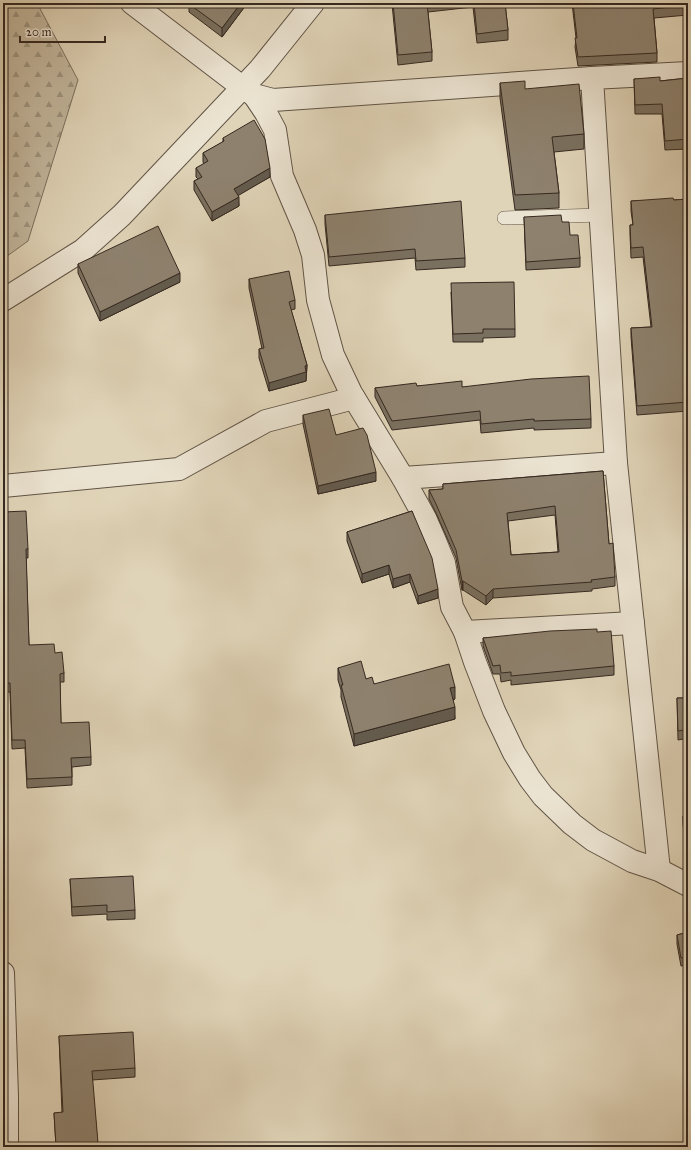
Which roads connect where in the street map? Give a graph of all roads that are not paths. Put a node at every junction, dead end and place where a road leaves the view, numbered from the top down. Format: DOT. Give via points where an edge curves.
graph roads {
  1 [pos="132,3"];
  2 [pos="313,3"];
  3 [pos="688,73"];
  4 [pos="592,78"];
  5 [pos="248,91"];
  6 [pos="600,214"];
  7 [pos="504,218"];
  8 [pos="3,300"];
  9 [pos="354,398"];
  10 [pos="616,463"];
  11 [pos="403,478"];
  12 [pos="3,486"];
  13 [pos="632,622"];
  14 [pos="465,632"];
  15 [pos="659,870"];
  16 [pos="688,885"];
  17 [pos="3,973"];
  18 [pos="8,1147"];
  1 -- 5 [label="street"];
  2 -- 5 [label="street" via="260,69"];
  3 -- 4 [label="street"];
  4 -- 5 [label="street" via="273,100"];
  4 -- 6 [label="street"];
  5 -- 8 [label="street" via="83,250"];
  5 -- 9 [label="street" via="266,113 274,130 282,176 313,255 318,300 333,355"];
  6 -- 7 [label="lane"];
  6 -- 10 [label="street"];
  9 -- 11 [label="street"];
  9 -- 12 [label="street" via="266,421 179,468"];
  10 -- 11 [label="street"];
  10 -- 13 [label="street"];
  11 -- 14 [label="street" via="436,541 444,563 452,607"];
  13 -- 14 [label="street"];
  13 -- 15 [label="street"];
  14 -- 15 [label="street" via="494,711 514,753 543,796 593,840 632,861"];
  15 -- 16 [label="street"];
  17 -- 18 [label="street"];
}
